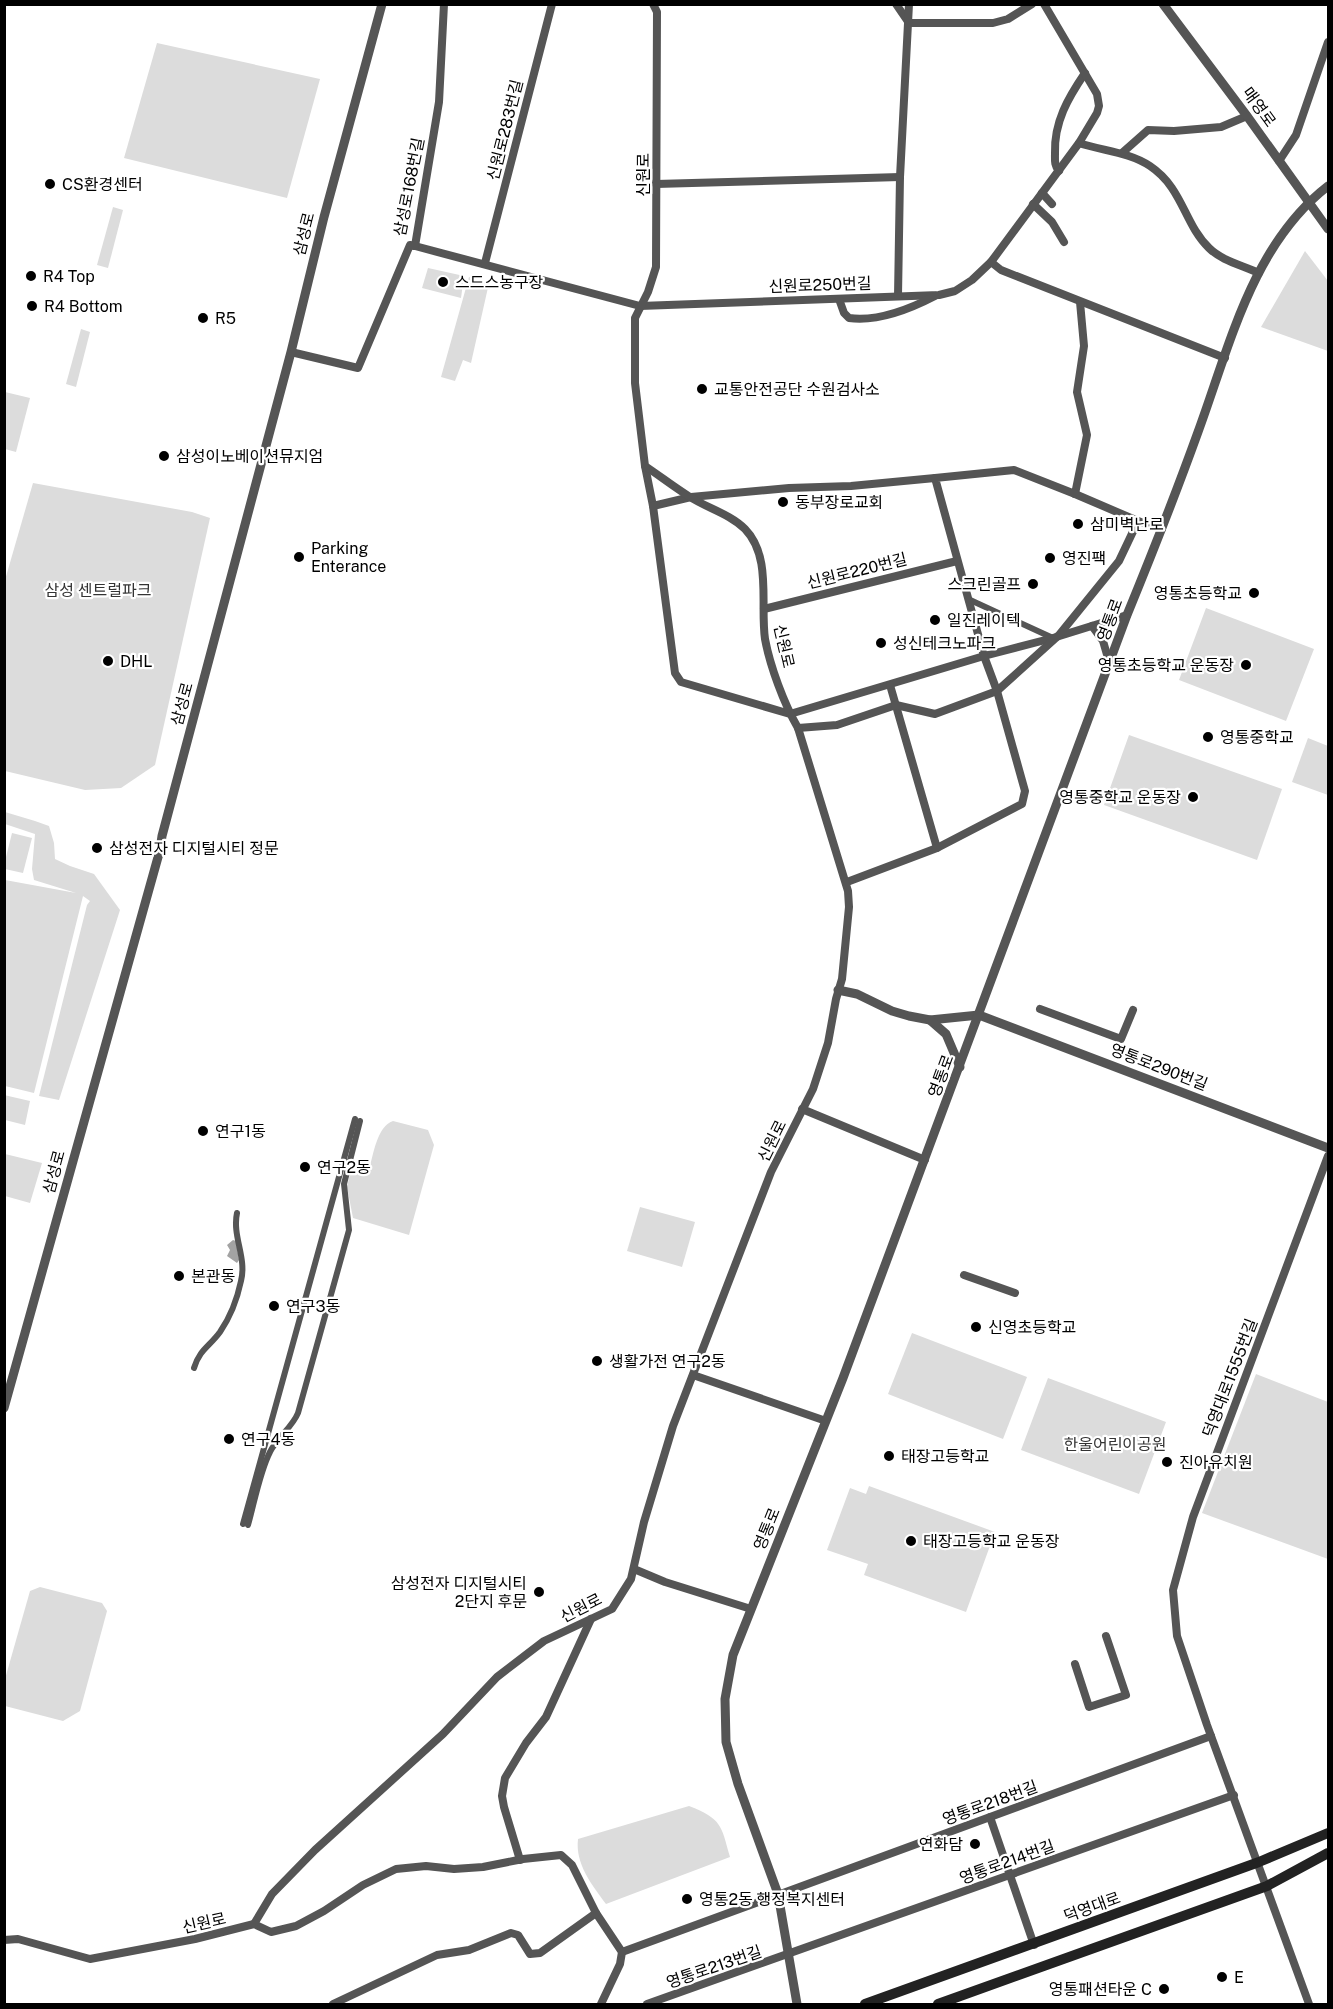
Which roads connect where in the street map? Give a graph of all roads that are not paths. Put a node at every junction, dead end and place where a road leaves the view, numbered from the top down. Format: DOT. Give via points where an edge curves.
graph roads {
  1 [pos="382,4"];
  2 [pos="444,4"];
  3 [pos="552,4"];
  4 [pos="653,4"];
  5 [pos="896,4"];
  6 [pos="909,4"];
  7 [pos="1032,4"];
  8 [pos="1044,4"];
  9 [pos="1163,4"];
  10 [pos="909,23"];
  11 [pos="1329,42"];
  12 [pos="1085,74"];
  13 [pos="1247,116"];
  14 [pos="1079,143"];
  15 [pos="1122,153"];
  16 [pos="1279,161"];
  17 [pos="1059,171"];
  18 [pos="900,177"];
  19 [pos="656,184"];
  20 [pos="1329,186"];
  21 [pos="1042,193"];
  22 [pos="1308,202"];
  23 [pos="1033,204"];
  24 [pos="1052,204"];
  25 [pos="1329,229"];
  26 [pos="1064,242"];
  27 [pos="415,246"];
  28 [pos="991,262"];
  29 [pos="485,263"];
  30 [pos="1259,273"];
  31 [pos="939,295"];
  32 [pos="898,296"];
  33 [pos="839,299"];
  34 [pos="1080,302"];
  35 [pos="640,306"];
  36 [pos="291,352"];
  37 [pos="1225,358"];
  38 [pos="645,466"];
  39 [pos="935,478"];
  40 [pos="1075,494"];
  41 [pos="690,497"];
  42 [pos="653,506"];
  43 [pos="1138,521"];
  44 [pos="1162,529"];
  45 [pos="957,561"];
  46 [pos="968,599"];
  47 [pos="764,609"];
  48 [pos="1127,615"];
  49 [pos="1092,626"];
  50 [pos="1056,637"];
  51 [pos="984,656"];
  52 [pos="1110,665"];
  53 [pos="890,685"];
  54 [pos="997,691"];
  55 [pos="896,705"];
  56 [pos="790,714"];
  57 [pos="798,728"];
  58 [pos="937,848"];
  59 [pos="847,882"];
  60 [pos="838,990"];
  61 [pos="1040,1009"];
  62 [pos="1133,1010"];
  63 [pos="979,1015"];
  64 [pos="930,1020"];
  65 [pos="960,1067"];
  66 [pos="802,1109"];
  67 [pos="358,1120"];
  68 [pos="1329,1148"];
  69 [pos="1329,1156"];
  70 [pos="925,1160"];
  71 [pos="237,1213"];
  72 [pos="964,1275"];
  73 [pos="1015,1293"];
  74 [pos="194,1368"];
  75 [pos="693,1375"];
  76 [pos="4,1408"];
  77 [pos="826,1421"];
  78 [pos="634,1569"];
  79 [pos="751,1610"];
  80 [pos="591,1619"];
  81 [pos="1106,1636"];
  82 [pos="1075,1664"];
  83 [pos="1211,1736"];
  84 [pos="1234,1796"];
  85 [pos="990,1817"];
  86 [pos="1329,1833"];
  87 [pos="1329,1853"];
  88 [pos="520,1860"];
  89 [pos="1259,1862"];
  90 [pos="1010,1876"];
  91 [pos="1267,1886"];
  92 [pos="778,1894"];
  93 [pos="596,1913"];
  94 [pos="254,1924"];
  95 [pos="4,1940"];
  96 [pos="1034,1945"];
  97 [pos="622,1952"];
  98 [pos="789,1955"];
  99 [pos="957,1998"];
  100 [pos="335,2004"];
  101 [pos="601,2004"];
  102 [pos="647,2004"];
  103 [pos="797,2004"];
  104 [pos="865,2004"];
  105 [pos="938,2004"];
  106 [pos="948,2004"];
  107 [pos="1309,2004"];
  1 -- 36 [label="street, 삼성로"];
  2 -- 27 [label="street, 삼성로168번길" via="439,102"];
  3 -- 29 [label="street, 신원로283번길"];
  4 -- 19 [label="street, 신원로" via="657,12"];
  5 -- 10 [label="street"];
  6 -- 10 [label="street"];
  7 -- 10 [label="street" via="993,23"];
  8 -- 12 [label="street"];
  9 -- 13 [label="street, 매영로"];
  10 -- 18 [label="street"];
  11 -- 16 [label="street" via="1296,135"];
  12 -- 14 [label="street, 신원로250번길" via="1099,105"];
  12 -- 17 [label="street" via="1058,123 1054,147"];
  13 -- 15 [label="street" via="1221,127 1148,130"];
  13 -- 16 [label="street, 매영로"];
  14 -- 15 [label="street"];
  14 -- 17 [label="street, 신원로250번길"];
  15 -- 30 [label="street" via="1148,164 1168,181 1208,247"];
  16 -- 22 [label="street, 매영로"];
  17 -- 21 [label="street, 신원로250번길"];
  18 -- 19 [label="street"];
  18 -- 32 [label="street"];
  19 -- 35 [label="street, 신원로" via="656,267"];
  20 -- 22 [label="street, 영통로"];
  21 -- 23 [label="street, 신원로250번길"];
  21 -- 24 [label="street"];
  22 -- 25 [label="street, 매영로"];
  22 -- 30 [label="street, 영통로" via="1286,228"];
  23 -- 26 [label="street" via="1052,222"];
  23 -- 28 [label="street, 신원로250번길"];
  27 -- 29 [label="street, 신원로250번길"];
  27 -- 36 [label="street, 삼성로168번길" via="410,245 358,368"];
  28 -- 31 [label="street, 신원로250번길" via="955,291"];
  28 -- 34 [label="street" via="1001,270"];
  29 -- 35 [label="street, 신원로250번길"];
  30 -- 37 [label="street, 영통로"];
  31 -- 32 [label="street, 신원로250번길"];
  31 -- 33 [label="street" via="873,318 849,318"];
  32 -- 33 [label="street, 신원로250번길"];
  33 -- 35 [label="street, 신원로250번길"];
  34 -- 37 [label="street"];
  34 -- 40 [label="street" via="1084,346 1077,392 1087,435"];
  35 -- 38 [label="street, 신원로" via="635,318 635,368"];
  36 -- 76 [label="street, 삼성로" via="160,850"];
  37 -- 44 [label="street, 영통로"];
  38 -- 41 [label="street, 신원로"];
  38 -- 42 [label="street"];
  39 -- 40 [label="street" via="1014,470"];
  39 -- 41 [label="street"];
  39 -- 45 [label="street"];
  40 -- 43 [label="street"];
  41 -- 42 [label="street"];
  41 -- 47 [label="street, 신원로" via="737,522 751,536 760,562"];
  42 -- 56 [label="street" via="677,678"];
  43 -- 44 [label="street"];
  43 -- 50 [label="street" via="1119,561"];
  44 -- 48 [label="street, 영통로"];
  45 -- 46 [label="street"];
  45 -- 47 [label="street, 신원로220번길"];
  46 -- 50 [label="street"];
  46 -- 51 [label="street"];
  47 -- 56 [label="street, 신원로" via="768,653"];
  48 -- 49 [label="street"];
  48 -- 52 [label="street, 영통로"];
  49 -- 50 [label="street"];
  49 -- 52 [label="street" via="1103,641"];
  50 -- 51 [label="street"];
  50 -- 54 [label="street"];
  51 -- 53 [label="street"];
  51 -- 54 [label="street"];
  52 -- 63 [label="street, 영통로"];
  53 -- 55 [label="street"];
  53 -- 56 [label="street"];
  54 -- 55 [label="street" via="935,714"];
  54 -- 58 [label="street" via="1025,798 1022,804"];
  55 -- 57 [label="street" via="837,725"];
  55 -- 58 [label="street"];
  56 -- 57 [label="street, 신원로"];
  57 -- 59 [label="street, 신원로"];
  58 -- 59 [label="street"];
  59 -- 60 [label="street, 신원로" via="849,907"];
  60 -- 64 [label="street" via="857,994 901,1014"];
  60 -- 66 [label="street, 신원로" via="828,1043"];
  61 -- 62 [label="street" via="1121,1039"];
  63 -- 64 [label="street"];
  63 -- 65 [label="street, 영통로"];
  63 -- 68 [label="street, 영통로290번길"];
  64 -- 65 [label="street" via="946,1034"];
  65 -- 70 [label="street, 영통로"];
  66 -- 70 [label="street"];
  66 -- 75 [label="street, 신원로" via="771,1172"];
  67 -- 67 [label="street" via="344,1184 349,1230 298,1413 268,1455 246,1525"];
  69 -- 83 [label="street, 덕영대로1555번길" via="1193,1517 1173,1590 1178,1636"];
  70 -- 77 [label="street, 영통로"];
  71 -- 74 [label="street" via="243,1267 238,1294 229,1318 199,1354"];
  72 -- 73 [label="street"];
  75 -- 77 [label="street"];
  75 -- 78 [label="street, 신원로" via="673,1426"];
  77 -- 79 [label="street, 영통로"];
  78 -- 79 [label="street"];
  78 -- 80 [label="street, 신원로" via="632,1579 612,1609"];
  79 -- 92 [label="street, 영통로" via="733,1655 725,1699 726,1742"];
  80 -- 88 [label="street" via="546,1717 505,1778 504,1808"];
  80 -- 94 [label="street, 신원로" via="544,1641 497,1677 443,1734 315,1850 272,1894"];
  81 -- 82 [label="street" via="1126,1695 1089,1707"];
  83 -- 84 [label="street, 덕영대로1555번길"];
  83 -- 85 [label="street, 영통로218번길"];
  84 -- 89 [label="street, 덕영대로1555번길"];
  84 -- 90 [label="street, 영통로214번길"];
  85 -- 90 [label="street"];
  85 -- 92 [label="street, 영통로218번길"];
  86 -- 89 [label="main road, 덕영대로"];
  87 -- 91 [label="main road"];
  88 -- 93 [label="street" via="561,1856 572,1864"];
  88 -- 94 [label="street" via="483,1867 396,1869 296,1926 271,1932"];
  89 -- 91 [label="street, 덕영대로1555번길"];
  89 -- 96 [label="main road, 덕영대로"];
  90 -- 96 [label="street"];
  90 -- 98 [label="street, 영통로214번길"];
  91 -- 99 [label="main road"];
  91 -- 107 [label="street, 덕영대로1555번길"];
  92 -- 97 [label="street, 영통로218번길"];
  92 -- 98 [label="street, 영통로"];
  93 -- 97 [label="street"];
  93 -- 100 [label="street" via="540,1953 530,1954 518,1935 511,1933 469,1950 436,1956"];
  94 -- 95 [label="street, 신원로" via="90,1959 18,1939"];
  96 -- 104 [label="main road, 덕영대로"];
  97 -- 101 [label="street"];
  98 -- 102 [label="street, 영통로213번길"];
  98 -- 103 [label="street, 영통로"];
  99 -- 105 [label="main road"];
  99 -- 106 [label="main road"];
}
